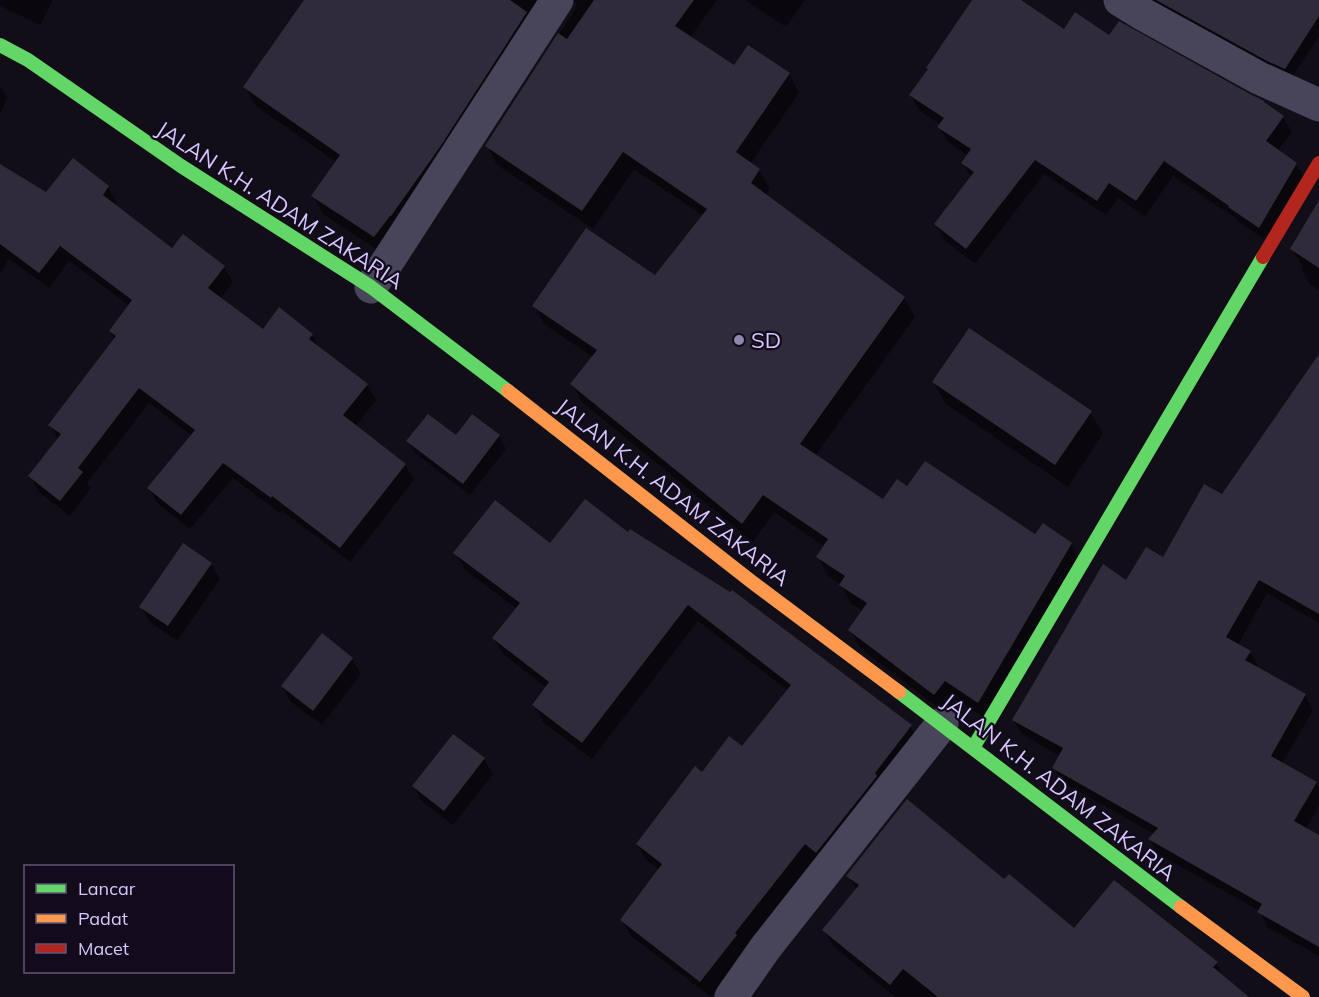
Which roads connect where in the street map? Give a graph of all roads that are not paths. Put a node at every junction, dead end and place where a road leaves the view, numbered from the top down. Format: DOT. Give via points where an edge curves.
graph roads {
  1 [pos="557,0"];
  2 [pos="1120,0"];
  3 [pos="0,45"];
  4 [pos="1319,105"];
  5 [pos="1319,163"];
  6 [pos="371,287"];
  7 [pos="942,724"];
  8 [pos="973,748"];
  9 [pos="731,997"];
  10 [pos="1303,997"];
  1 -- 6 [label="street"];
  2 -- 4 [label="street" via="1259,78"];
  3 -- 6 [label="street, JALAN K.H. ADAM ZAKARIA"];
  5 -- 8 [label="street"];
  6 -- 7 [label="street, JALAN K.H. ADAM ZAKARIA"];
  7 -- 8 [label="street, JALAN K.H. ADAM ZAKARIA"];
  7 -- 9 [label="street"];
  8 -- 10 [label="street, JALAN K.H. ADAM ZAKARIA"];
}
